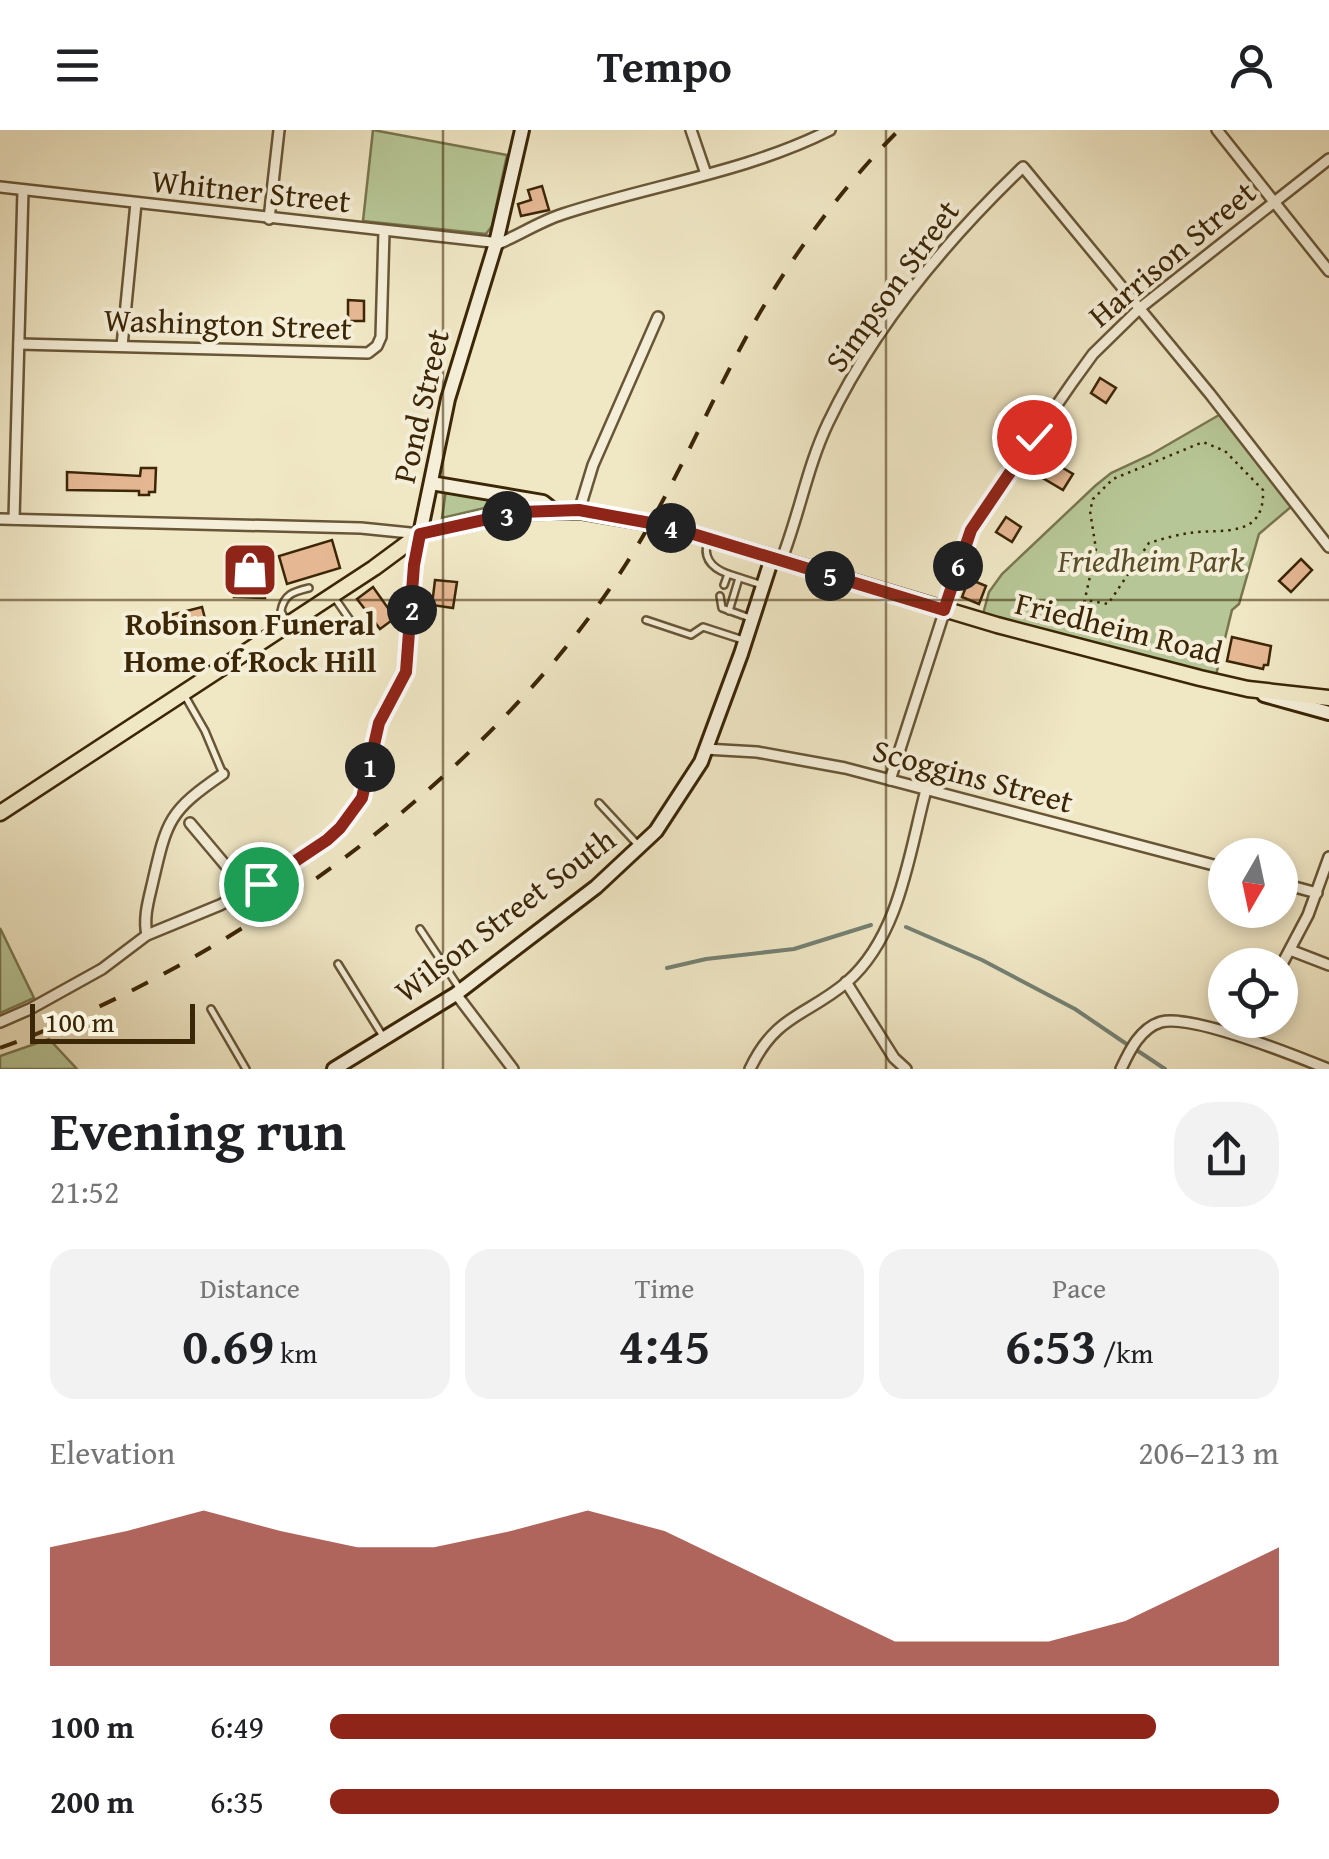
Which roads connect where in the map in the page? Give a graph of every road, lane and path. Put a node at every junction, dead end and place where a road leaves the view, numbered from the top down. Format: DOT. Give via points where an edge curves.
graph roads {
  1 [pos="279,130"];
  2 [pos="522,130"];
  3 [pos="691,130"];
  4 [pos="830,130"];
  5 [pos="1217,130"];
  6 [pos="1329,159"];
  7 [pos="706,174"];
  8 [pos="0,187"];
  9 [pos="23,190"];
  10 [pos="1273,202"];
  11 [pos="136,203"];
  12 [pos="270,219"];
  13 [pos="384,232"];
  14 [pos="496,243"];
  15 [pos="1329,271"];
  16 [pos="1140,308"];
  17 [pos="658,317"];
  18 [pos="19,344"];
  19 [pos="122,346"];
  20 [pos="431,483"];
  21 [pos="552,509"];
  22 [pos="579,510"];
  23 [pos="0,519"];
  24 [pos="14,520"];
  25 [pos="420,534"];
  26 [pos="708,539"];
  27 [pos="1329,547"];
  28 [pos="776,560"];
  29 [pos="728,574"];
  30 [pos="739,578"];
  31 [pos="724,585"];
  32 [pos="763,586"];
  33 [pos="309,588"];
  34 [pos="332,595"];
  35 [pos="720,596"];
  36 [pos="1086,600"];
  37 [pos="729,610"];
  38 [pos="944,610"];
  39 [pos="1081,616"];
  40 [pos="752,619"];
  41 [pos="646,620"];
  42 [pos="287,624"];
  43 [pos="358,634"];
  44 [pos="746,641"];
  45 [pos="182,692"];
  46 [pos="1327,705"];
  47 [pos="706,750"];
  48 [pos="222,774"];
  49 [pos="890,780"];
  50 [pos="926,790"];
  51 [pos="600,803"];
  52 [pos="0,812"];
  53 [pos="190,823"];
  54 [pos="640,848"];
  55 [pos="1329,857"];
  56 [pos="1208,864"];
  57 [pos="1298,888"];
  58 [pos="248,892"];
  59 [pos="1317,893"];
  60 [pos="420,929"];
  61 [pos="146,935"];
  62 [pos="1291,948"];
  63 [pos="1298,953"];
  64 [pos="338,964"];
  65 [pos="1329,965"];
  66 [pos="846,982"];
  67 [pos="458,992"];
  68 [pos="211,1009"];
  69 [pos="0,1022"];
  70 [pos="1208,1029"];
  71 [pos="385,1038"];
  72 [pos="1246,1038"];
  73 [pos="1321,1068"];
  74 [pos="246,1069"];
  75 [pos="334,1069"];
  76 [pos="513,1069"];
  77 [pos="750,1069"];
  78 [pos="906,1069"];
  79 [pos="1120,1069"];
  1 -- 12 [label="street"];
  2 -- 14 [label="street, Pond Street"];
  3 -- 7 [label="street"];
  4 -- 7 [label="street"];
  5 -- 10 [label="street"];
  6 -- 10 [label="street, Harrison Street"];
  7 -- 14 [label="street" via="560,214"];
  8 -- 9 [label="street, Whitner Street"];
  9 -- 11 [label="street, Whitner Street"];
  9 -- 18 [label="street"];
  10 -- 15 [label="street"];
  10 -- 16 [label="street, Harrison Street"];
  11 -- 12 [label="street, Whitner Street"];
  11 -- 19 [label="street"];
  12 -- 13 [label="street, Whitner Street"];
  13 -- 14 [label="street, Whitner Street"];
  13 -- 19 [label="street, Washington Street" via="381,337 374,351"];
  14 -- 20 [label="street, Pond Street" via="461,348"];
  16 -- 27 [label="street"];
  16 -- 28 [label="street, Simpson Street" via="1023,167 948,245 878,336 820,442"];
  16 -- 38 [label="street, Harrison Street" via="1092,354 976,521"];
  17 -- 22 [label="street"];
  18 -- 19 [label="street, Washington Street"];
  18 -- 24 [label="street"];
  20 -- 21 [label="street"];
  20 -- 25 [label="street, Pond Street"];
  21 -- 22 [label="main road, Friedheim Road"];
  21 -- 25 [label="main road, Friedheim Road"];
  22 -- 26 [label="main road, Friedheim Road"];
  23 -- 24 [label="street"];
  24 -- 25 [label="street"];
  25 -- 34 [label="main road"];
  25 -- 58 [label="street, Pond Street" via="406,672 379,723 367,785 327,840"];
  26 -- 28 [label="main road, Friedheim Road"];
  26 -- 29 [label="lane" via="713,568"];
  28 -- 32 [label="street, Wilson Street South"];
  28 -- 38 [label="main road, Friedheim Road"];
  29 -- 30 [label="lane"];
  29 -- 31 [label="lane"];
  30 -- 32 [label="lane"];
  30 -- 37 [label="lane"];
  32 -- 40 [label="street, Wilson Street South"];
  33 -- 42 [label="lane" via="285,598"];
  34 -- 42 [label="main road"];
  34 -- 43 [label="lane"];
  35 -- 37 [label="lane"];
  36 -- 36 [label="path" via="1097,541 1090,511 1113,480 1203,442 1225,451 1263,490 1258,514 1241,529 1149,543 1108,604"];
  36 -- 39 [label="path"];
  37 -- 40 [label="lane"];
  38 -- 46 [label="main road, Friedheim Road"];
  38 -- 49 [label="street, Harrison Street"];
  40 -- 44 [label="street, Wilson Street South"];
  41 -- 44 [label="lane" via="691,635 703,627"];
  42 -- 45 [label="main road"];
  44 -- 47 [label="street, Wilson Street South"];
  45 -- 48 [label="lane"];
  45 -- 52 [label="main road"];
  47 -- 49 [label="street, Scoggins Street" via="775,755"];
  47 -- 54 [label="street, Wilson Street South" via="680,798"];
  48 -- 61 [label="street" via="186,801 163,834"];
  49 -- 50 [label="street, Scoggins Street"];
  50 -- 56 [label="street, Scoggins Street"];
  50 -- 66 [label="street" via="888,921"];
  51 -- 54 [label="lane"];
  53 -- 58 [label="street"];
  54 -- 67 [label="street, Wilson Street South"];
  55 -- 59 [label="street"];
  57 -- 59 [label="street"];
  58 -- 61 [label="street, Pond Street"];
  59 -- 62 [label="street"];
  60 -- 67 [label="lane"];
  61 -- 69 [label="street, Pond Street" via="102,970"];
  63 -- 65 [label="street"];
  64 -- 71 [label="lane"];
  66 -- 77 [label="street" via="772,1032"];
  66 -- 78 [label="street"];
  67 -- 71 [label="street, Wilson Street South"];
  67 -- 76 [label="street"];
  68 -- 74 [label="lane"];
  70 -- 79 [label="street" via="1160,1022 1140,1037"];
  71 -- 75 [label="street, Wilson Street South"];
  72 -- 73 [label="street"];
}
